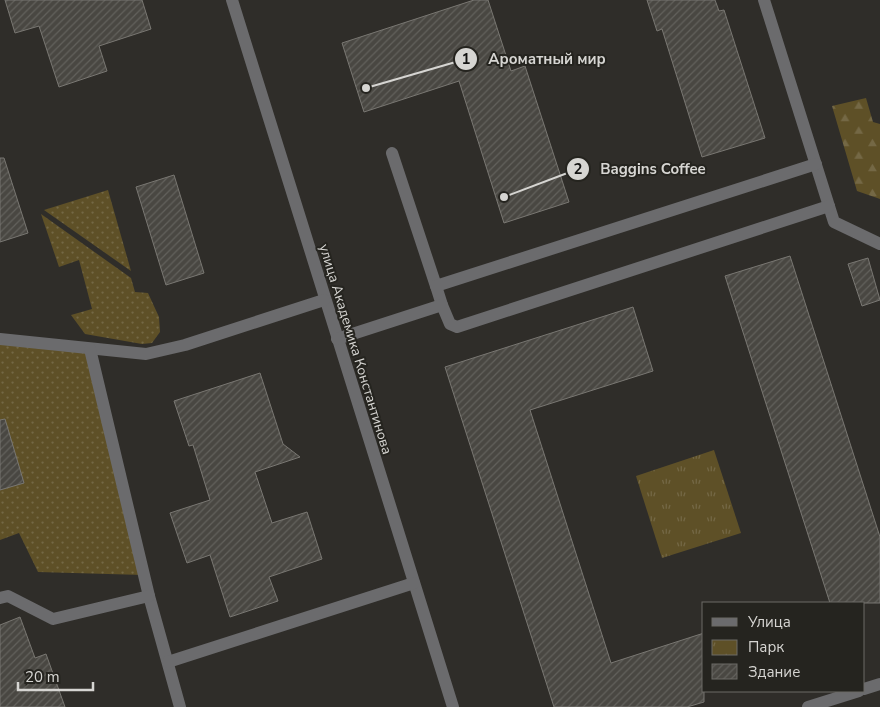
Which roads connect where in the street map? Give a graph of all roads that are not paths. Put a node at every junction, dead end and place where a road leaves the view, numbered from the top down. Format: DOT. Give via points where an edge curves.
graph roads {
  1 [pos="232,0"];
  2 [pos="764,0"];
  3 [pos="392,153"];
  4 [pos="816,164"];
  5 [pos="829,206"];
  6 [pos="880,244"];
  7 [pos="436,286"];
  8 [pos="324,300"];
  9 [pos="442,305"];
  10 [pos="0,339"];
  11 [pos="337,340"];
  12 [pos="90,349"];
  13 [pos="414,583"];
  14 [pos="148,596"];
  15 [pos="0,598"];
  16 [pos="168,662"];
  17 [pos="880,684"];
  18 [pos="865,689"];
  19 [pos="856,692"];
  20 [pos="180,707"];
  21 [pos="453,707"];
  22 [pos="808,707"];
  1 -- 8 [label="street, улица Академика Константинова"];
  2 -- 4 [label="street"];
  3 -- 7 [label="street"];
  4 -- 5 [label="street"];
  4 -- 7 [label="street"];
  5 -- 6 [label="street" via="834,222"];
  5 -- 9 [label="street" via="457,326 450,324"];
  7 -- 9 [label="street"];
  8 -- 11 [label="street, улица Академика Константинова"];
  8 -- 12 [label="street" via="185,345 146,354"];
  9 -- 11 [label="street"];
  10 -- 12 [label="street"];
  11 -- 13 [label="street, улица Академика Константинова"];
  12 -- 14 [label="street"];
  13 -- 16 [label="street"];
  13 -- 21 [label="street, улица Академика Константинова"];
  14 -- 15 [label="street" via="52,619 8,596"];
  14 -- 16 [label="street"];
  16 -- 20 [label="street"];
  17 -- 18 [label="street"];
  19 -- 22 [label="street"];
}
